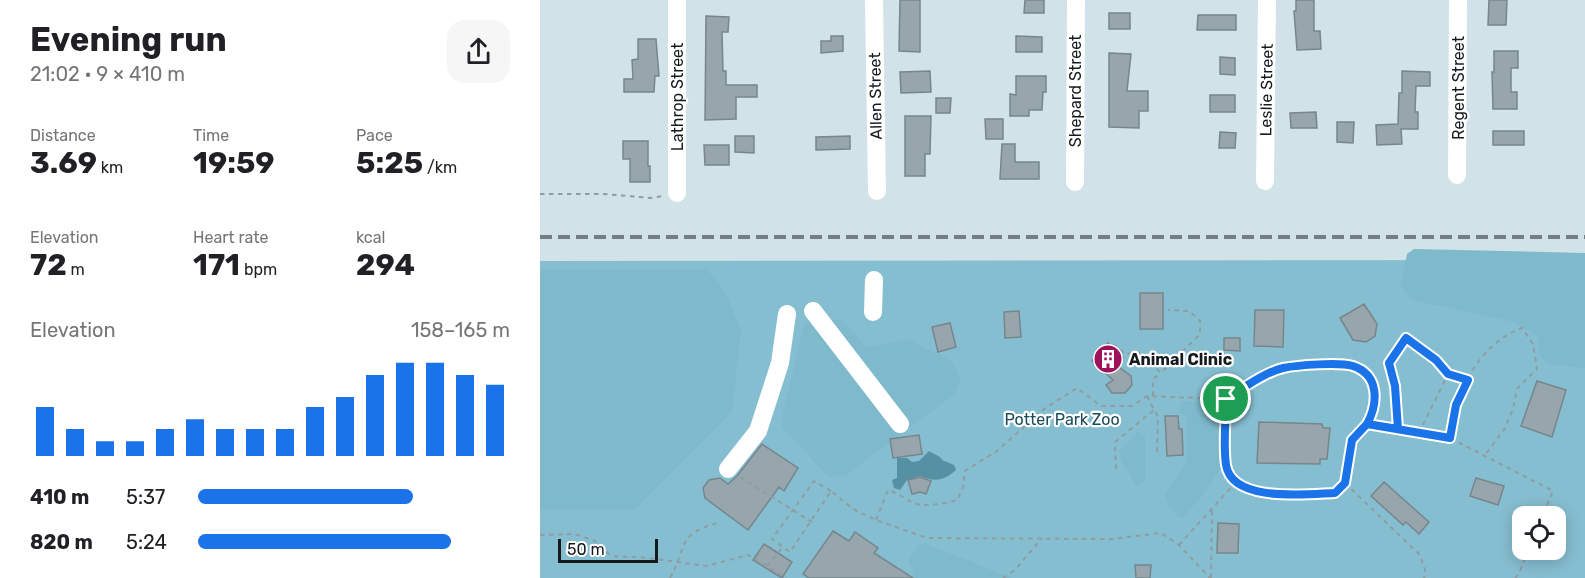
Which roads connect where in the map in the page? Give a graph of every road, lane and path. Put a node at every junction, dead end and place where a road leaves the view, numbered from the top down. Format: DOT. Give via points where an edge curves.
graph roads {
  1 [pos="677,0"];
  2 [pos="874,0"];
  3 [pos="1076,0"];
  4 [pos="1267,0"];
  5 [pos="1458,0"];
  6 [pos="1457,175"];
  7 [pos="1265,181"];
  8 [pos="1075,182"];
  9 [pos="877,191"];
  10 [pos="540,194"];
  11 [pos="677,194"];
  12 [pos="874,280"];
  13 [pos="1168,310"];
  14 [pos="813,311"];
  15 [pos="873,312"];
  16 [pos="787,314"];
  17 [pos="1113,344"];
  18 [pos="1161,373"];
  19 [pos="1448,374"];
  20 [pos="1468,380"];
  21 [pos="1147,396"];
  22 [pos="1153,396"];
  23 [pos="1226,399"];
  24 [pos="1154,410"];
  25 [pos="900,424"];
  26 [pos="1367,424"];
  27 [pos="1398,429"];
  28 [pos="1419,433"];
  29 [pos="1450,438"];
  30 [pos="1157,455"];
  31 [pos="1485,456"];
  32 [pos="1116,469"];
  33 [pos="728,470"];
  34 [pos="1236,482"];
  35 [pos="1345,483"];
  36 [pos="831,491"];
  37 [pos="1546,506"];
  38 [pos="1212,509"];
  39 [pos="793,510"];
  40 [pos="876,520"];
  41 [pos="812,522"];
  42 [pos="718,523"];
  43 [pos="540,535"];
  44 [pos="1042,538"];
  45 [pos="1179,545"];
  46 [pos="782,548"];
  47 [pos="1524,560"];
  48 [pos="679,563"];
  49 [pos="767,566"];
  50 [pos="670,578"];
  51 [pos="786,578"];
  52 [pos="1003,578"];
  53 [pos="1211,578"];
  54 [pos="1424,578"];
  55 [pos="1515,578"];
  1 -- 11 [label="street, Lathrop Street"];
  2 -- 9 [label="street, Allen Street"];
  3 -- 8 [label="street, Shepard Street"];
  4 -- 7 [label="street, Leslie Street"];
  5 -- 6 [label="street, Regent Street"];
  10 -- 11 [label="path" via="651,198"];
  12 -- 15 [label="street"];
  13 -- 18 [label="path" via="1189,311 1200,321 1200,334"];
  14 -- 25 [label="street"];
  16 -- 33 [label="street" via="780,363 758,431"];
  17 -- 18 [label="path" via="1125,354 1138,352"];
  18 -- 22 [label="path" via="1153,379"];
  19 -- 20 [label="path"];
  19 -- 27 [label="path" via="1406,338 1389,363"];
  19 -- 28 [label="path"];
  20 -- 29 [label="path" via="1456,405"];
  20 -- 31 [label="path" via="1487,349 1522,328 1533,344 1537,369 1517,389 1505,428"];
  21 -- 22 [label="path"];
  21 -- 24 [label="path"];
  21 -- 40 [label="path" via="1132,406 1101,406 1077,388 965,471 957,500 916,504 888,490"];
  22 -- 23 [label="path"];
  23 -- 26 [label="path" via="1282,368 1335,364 1354,367 1375,390 1374,411"];
  23 -- 34 [label="path" via="1226,467"];
  24 -- 30 [label="path" via="1158,417"];
  24 -- 32 [label="path" via="1115,442"];
  26 -- 27 [label="path"];
  26 -- 35 [label="path" via="1352,440"];
  27 -- 28 [label="path"];
  28 -- 29 [label="path"];
  29 -- 31 [label="path"];
  31 -- 37 [label="path" via="1553,491"];
  33 -- 39 [label="path"];
  34 -- 35 [label="path" via="1253,491 1292,495 1335,493"];
  34 -- 38 [label="path"];
  35 -- 54 [label="path" via="1420,555"];
  36 -- 39 [label="path" via="814,481"];
  36 -- 40 [label="path" via="853,509"];
  36 -- 41 [label="path"];
  38 -- 45 [label="path"];
  38 -- 53 [label="path"];
  39 -- 41 [label="path"];
  39 -- 46 [label="path" via="772,539"];
  40 -- 44 [label="path" via="927,538"];
  41 -- 46 [label="path" via="790,552"];
  42 -- 48 [label="path" via="691,533"];
  43 -- 48 [label="path" via="575,534 595,542 611,556"];
  44 -- 45 [label="path" via="1111,539 1161,532"];
  44 -- 52 [label="path" via="1015,570"];
  45 -- 53 [label="path"];
  46 -- 49 [label="path"];
  47 -- 55 [label="path"];
  48 -- 49 [label="path" via="706,566 748,555"];
  48 -- 50 [label="path"];
  49 -- 51 [label="path"];
}
